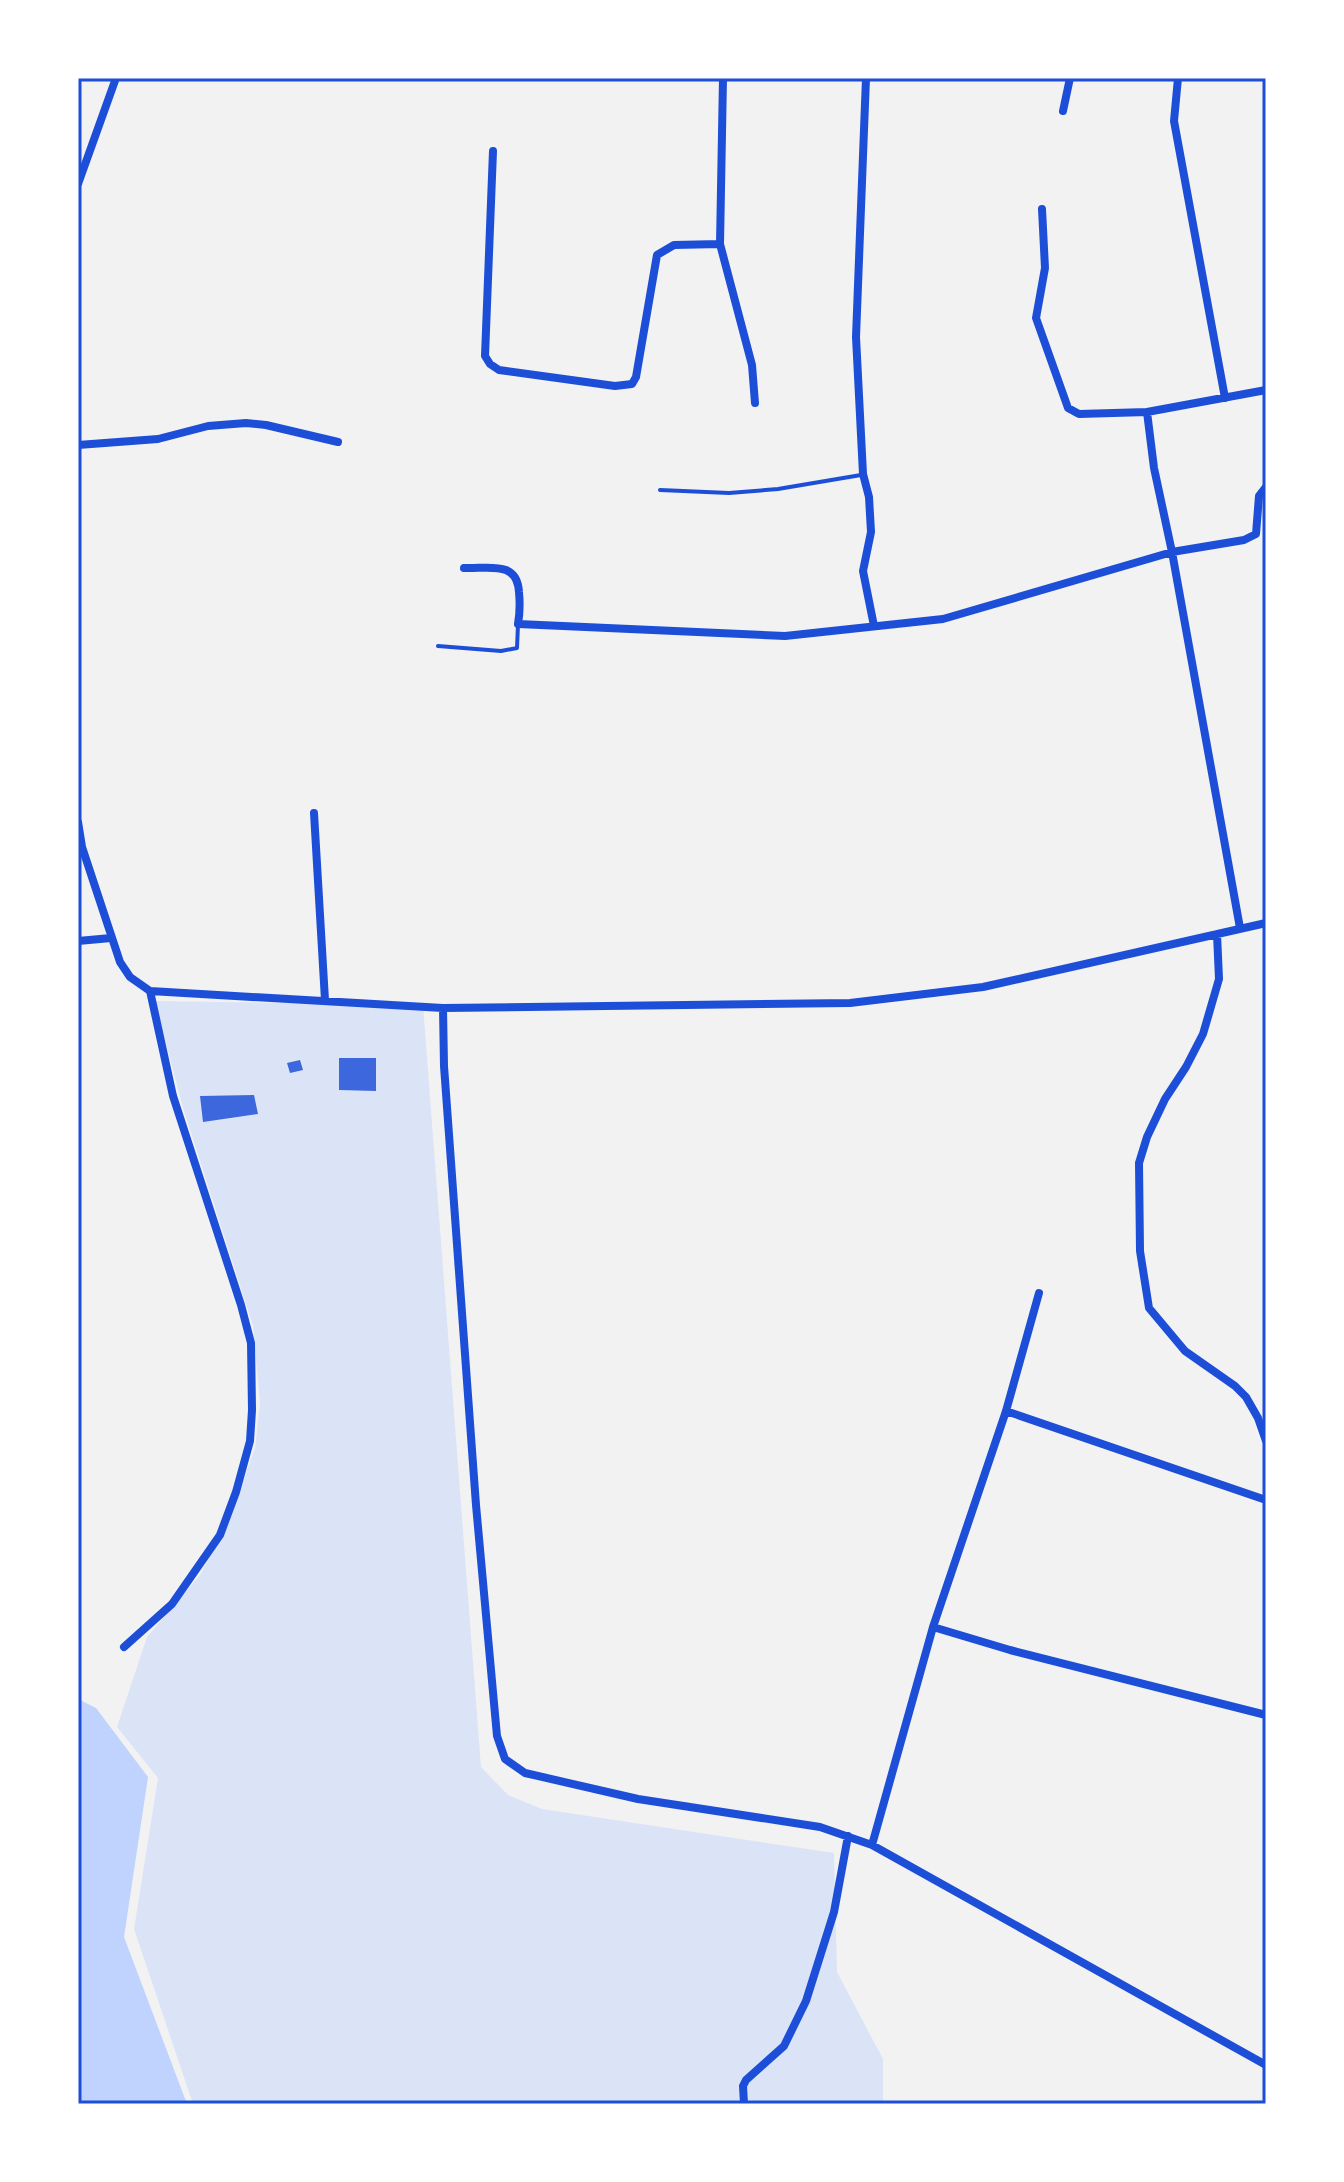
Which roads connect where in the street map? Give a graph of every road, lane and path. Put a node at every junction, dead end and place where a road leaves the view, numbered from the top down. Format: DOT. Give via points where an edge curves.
graph roads {
  1 [pos="116,78"];
  2 [pos="723,78"];
  3 [pos="866,78"];
  4 [pos="1070,78"];
  5 [pos="1178,78"];
  6 [pos="1063,111"];
  7 [pos="493,151"];
  8 [pos="78,184"];
  9 [pos="1042,209"];
  10 [pos="720,244"];
  11 [pos="1266,390"];
  12 [pos="1225,398"];
  13 [pos="755,403"];
  14 [pos="1147,412"];
  15 [pos="338,442"];
  16 [pos="78,445"];
  17 [pos="863,474"];
  18 [pos="1266,487"];
  19 [pos="660,490"];
  20 [pos="1172,552"];
  21 [pos="464,568"];
  22 [pos="518,624"];
  23 [pos="874,626"];
  24 [pos="438,646"];
  25 [pos="314,813"];
  26 [pos="78,822"];
  27 [pos="80,845"];
  28 [pos="1266,923"];
  29 [pos="1240,928"];
  30 [pos="1217,934"];
  31 [pos="111,938"];
  32 [pos="78,941"];
  33 [pos="150,991"];
  34 [pos="325,1000"];
  35 [pos="443,1008"];
  36 [pos="1039,1293"];
  37 [pos="1006,1411"];
  38 [pos="1266,1441"];
  39 [pos="1266,1500"];
  40 [pos="933,1627"];
  41 [pos="124,1647"];
  42 [pos="1266,1715"];
  43 [pos="848,1836"];
  44 [pos="872,1845"];
  45 [pos="1266,2065"];
  46 [pos="744,2104"];
  1 -- 8 [label="street"];
  2 -- 10 [label="street"];
  3 -- 17 [label="street" via="856,337"];
  4 -- 6 [label="street"];
  5 -- 12 [label="street" via="1174,121"];
  7 -- 10 [label="street" via="485,356 499,370 632,384 657,255 674,245"];
  9 -- 14 [label="street" via="1045,268 1036,318 1068,408 1079,414"];
  10 -- 13 [label="street" via="752,365"];
  11 -- 12 [label="street"];
  12 -- 14 [label="street"];
  14 -- 20 [label="street"];
  15 -- 16 [label="street" via="246,423 158,439"];
  17 -- 19 [label="lane" via="729,493"];
  17 -- 23 [label="street" via="871,532 863,571"];
  18 -- 20 [label="street" via="1259,496 1256,534"];
  20 -- 23 [label="street" via="943,619"];
  20 -- 29 [label="street"];
  21 -- 22 [label="street" via="512,571 518,580"];
  22 -- 23 [label="street" via="785,636"];
  22 -- 24 [label="lane" via="517,648"];
  25 -- 34 [label="street"];
  26 -- 27 [label="street"];
  27 -- 31 [label="street"];
  28 -- 29 [label="street"];
  29 -- 30 [label="street"];
  30 -- 35 [label="street" via="983,987 864,1002"];
  30 -- 38 [label="street" via="1219,979 1203,1034 1165,1099 1139,1163 1140,1251 1149,1308 1185,1351 1246,1397"];
  31 -- 32 [label="street"];
  31 -- 33 [label="street" via="130,977"];
  33 -- 34 [label="street"];
  33 -- 41 [label="street" via="173,1096 251,1343 252,1410 250,1441 220,1535 172,1604"];
  34 -- 35 [label="street"];
  35 -- 43 [label="street" via="476,1505 500,1749 525,1773"];
  36 -- 37 [label="street"];
  37 -- 39 [label="street"];
  37 -- 40 [label="street"];
  40 -- 42 [label="street"];
  40 -- 44 [label="street"];
  43 -- 44 [label="street"];
  43 -- 46 [label="street" via="834,1912 806,2001 784,2046 746,2080"];
  44 -- 45 [label="street"];
}
